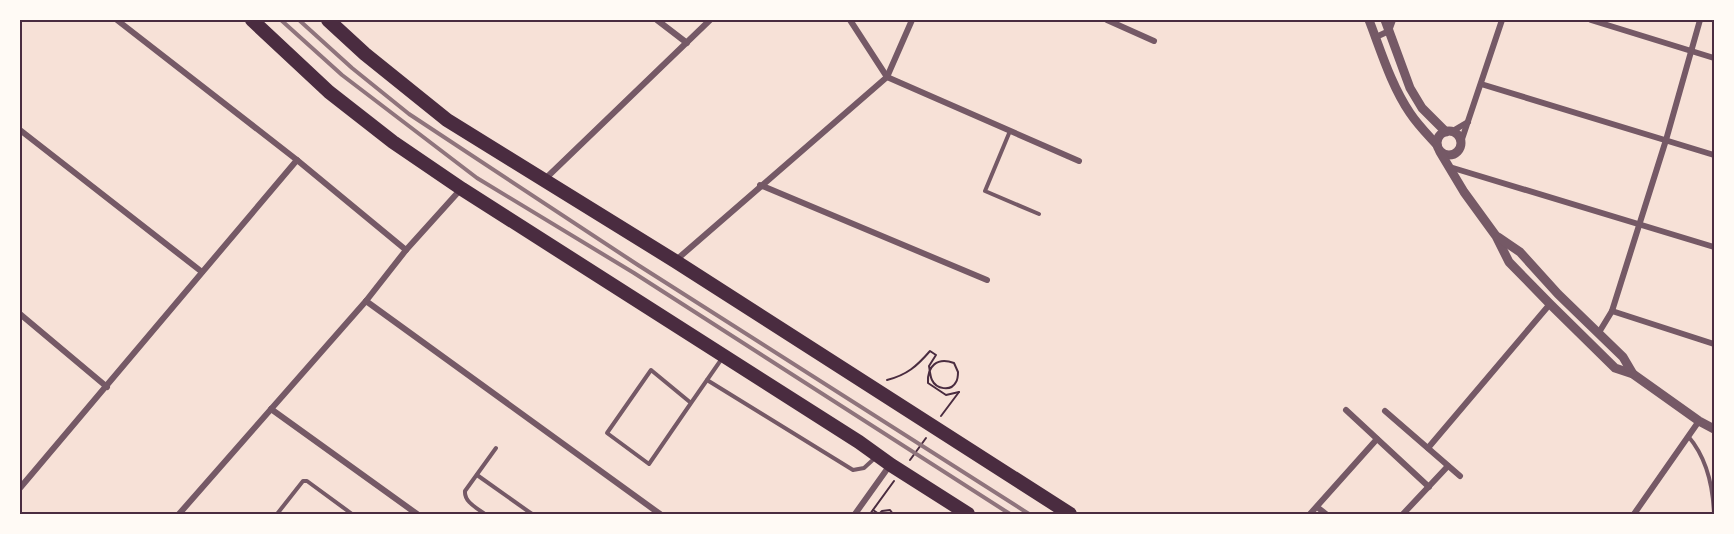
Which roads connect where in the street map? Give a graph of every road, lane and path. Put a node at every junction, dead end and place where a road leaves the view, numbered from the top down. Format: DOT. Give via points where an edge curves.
graph roads {
  1 [pos="117,20"];
  2 [pos="252,20"];
  3 [pos="328,20"];
  4 [pos="657,20"];
  5 [pos="710,20"];
  6 [pos="850,20"];
  7 [pos="912,20"];
  8 [pos="1107,20"];
  9 [pos="1369,20"];
  10 [pos="1385,20"];
  11 [pos="1393,20"];
  12 [pos="1502,20"];
  13 [pos="1591,20"];
  14 [pos="1700,20"];
  15 [pos="1606,22"];
  16 [pos="1389,31"];
  17 [pos="1376,37"];
  18 [pos="1154,40"];
  19 [pos="687,43"];
  20 [pos="1691,50"];
  21 [pos="1714,58"];
  22 [pos="886,77"];
  23 [pos="1481,84"];
  24 [pos="1468,122"];
  25 [pos="20,130"];
  26 [pos="1010,131"];
  27 [pos="1449,132"];
  28 [pos="1666,140"];
  29 [pos="1461,142"];
  30 [pos="1439,148"];
  31 [pos="1457,152"];
  32 [pos="1714,155"];
  33 [pos="297,160"];
  34 [pos="1078,161"];
  35 [pos="1453,171"];
  36 [pos="544,180"];
  37 [pos="760,185"];
  38 [pos="462,189"];
  39 [pos="1039,214"];
  40 [pos="1640,223"];
  41 [pos="1496,236"];
  42 [pos="1714,247"];
  43 [pos="406,250"];
  44 [pos="675,261"];
  45 [pos="202,272"];
  46 [pos="987,280"];
  47 [pos="366,301"];
  48 [pos="1550,304"];
  49 [pos="1612,310"];
  50 [pos="20,315"];
  51 [pos="1598,334"];
  52 [pos="1714,344"];
  53 [pos="724,356"];
  54 [pos="930,370"];
  55 [pos="1633,374"];
  56 [pos="706,380"];
  57 [pos="106,387"];
  58 [pos="870,387"];
  59 [pos="692,403"];
  60 [pos="272,409"];
  61 [pos="1346,410"];
  62 [pos="1385,411"];
  63 [pos="939,420"];
  64 [pos="1699,421"];
  65 [pos="932,429"];
  66 [pos="1714,429"];
  67 [pos="1688,436"];
  68 [pos="1377,439"];
  69 [pos="496,448"];
  70 [pos="1428,448"];
  71 [pos="877,455"];
  72 [pos="1448,466"];
  73 [pos="897,470"];
  74 [pos="477,475"];
  75 [pos="1460,476"];
  76 [pos="1429,487"];
  77 [pos="20,488"];
  78 [pos="1317,507"];
  79 [pos="179,514"];
  80 [pos="277,514"];
  81 [pos="352,514"];
  82 [pos="417,514"];
  83 [pos="485,514"];
  84 [pos="532,514"];
  85 [pos="660,514"];
  86 [pos="855,514"];
  87 [pos="870,514"];
  88 [pos="879,514"];
  89 [pos="893,514"];
  90 [pos="968,514"];
  91 [pos="1070,514"];
  92 [pos="1310,514"];
  93 [pos="1326,514"];
  94 [pos="1403,514"];
  95 [pos="1634,514"];
  96 [pos="1714,514"];
  1 -- 33 [label="street"];
  2 -- 38 [label="highway" via="329,92"];
  3 -- 36 [label="highway" via="447,120"];
  4 -- 19 [label="street"];
  5 -- 19 [label="street"];
  6 -- 22 [label="street"];
  7 -- 22 [label="street"];
  8 -- 18 [label="street"];
  9 -- 17 [label="street"];
  10 -- 16 [label="street"];
  11 -- 16 [label="street"];
  12 -- 23 [label="street"];
  13 -- 15 [label="street"];
  14 -- 20 [label="street"];
  15 -- 20 [label="street"];
  16 -- 17 [label="street"];
  16 -- 27 [label="street" via="1410,88 1422,108"];
  17 -- 30 [label="street" via="1411,115"];
  19 -- 36 [label="street"];
  20 -- 21 [label="street"];
  20 -- 28 [label="street"];
  22 -- 26 [label="street"];
  22 -- 37 [label="street"];
  23 -- 24 [label="street"];
  23 -- 28 [label="street"];
  24 -- 27 [label="street"];
  24 -- 29 [label="street"];
  25 -- 45 [label="street"];
  26 -- 34 [label="street"];
  26 -- 39 [label="lane" via="985,191"];
  27 -- 29 [label="street"];
  27 -- 30 [label="street" via="1438,138"];
  28 -- 32 [label="street"];
  28 -- 40 [label="street"];
  29 -- 31 [label="street"];
  30 -- 31 [label="street" via="1447,155"];
  30 -- 35 [label="street"];
  31 -- 35 [label="street"];
  33 -- 43 [label="street"];
  33 -- 45 [label="street"];
  35 -- 40 [label="street"];
  35 -- 41 [label="street"];
  36 -- 44 [label="highway"];
  37 -- 44 [label="street"];
  37 -- 46 [label="street"];
  38 -- 43 [label="street"];
  38 -- 53 [label="highway"];
  40 -- 42 [label="street"];
  40 -- 49 [label="street"];
  41 -- 48 [label="street" via="1509,262"];
  41 -- 51 [label="street" via="1520,252"];
  43 -- 47 [label="street"];
  44 -- 58 [label="highway"];
  45 -- 57 [label="street"];
  47 -- 60 [label="street"];
  47 -- 85 [label="street"];
  48 -- 55 [label="street" via="1614,368"];
  48 -- 70 [label="street"];
  49 -- 51 [label="street"];
  49 -- 52 [label="street"];
  50 -- 57 [label="street"];
  51 -- 55 [label="street" via="1623,357"];
  53 -- 56 [label="lane"];
  53 -- 71 [label="highway"];
  54 -- 54 [label="path" via="936,386 945,389 956,382 958,372 954,363 940,361"];
  54 -- 58 [label="path" via="936,355 930,351 915,369"];
  54 -- 63 [label="path" via="928,383 934,388 946,395 959,392"];
  55 -- 64 [label="street"];
  56 -- 59 [label="lane"];
  56 -- 71 [label="lane" via="853,471 864,468"];
  57 -- 77 [label="street"];
  58 -- 91 [label="highway"];
  59 -- 59 [label="lane" via="650,464 607,433 651,370"];
  60 -- 79 [label="street"];
  60 -- 82 [label="street"];
  61 -- 68 [label="street"];
  62 -- 70 [label="street"];
  64 -- 66 [label="street"];
  64 -- 67 [label="street"];
  65 -- 73 [label="path"];
  67 -- 95 [label="street"];
  67 -- 96 [label="lane" via="1700,450 1713,492"];
  68 -- 76 [label="street"];
  68 -- 78 [label="street"];
  69 -- 74 [label="lane"];
  70 -- 72 [label="street"];
  71 -- 73 [label="highway"];
  72 -- 75 [label="street"];
  72 -- 76 [label="street"];
  73 -- 86 [label="street"];
  73 -- 87 [label="path"];
  73 -- 90 [label="highway"];
  74 -- 83 [label="lane" via="465,495"];
  74 -- 84 [label="lane"];
  76 -- 94 [label="street"];
  78 -- 92 [label="street"];
  78 -- 93 [label="street"];
  80 -- 81 [label="lane" via="307,481"];
  88 -- 89 [label="path" via="886,510"];
}
